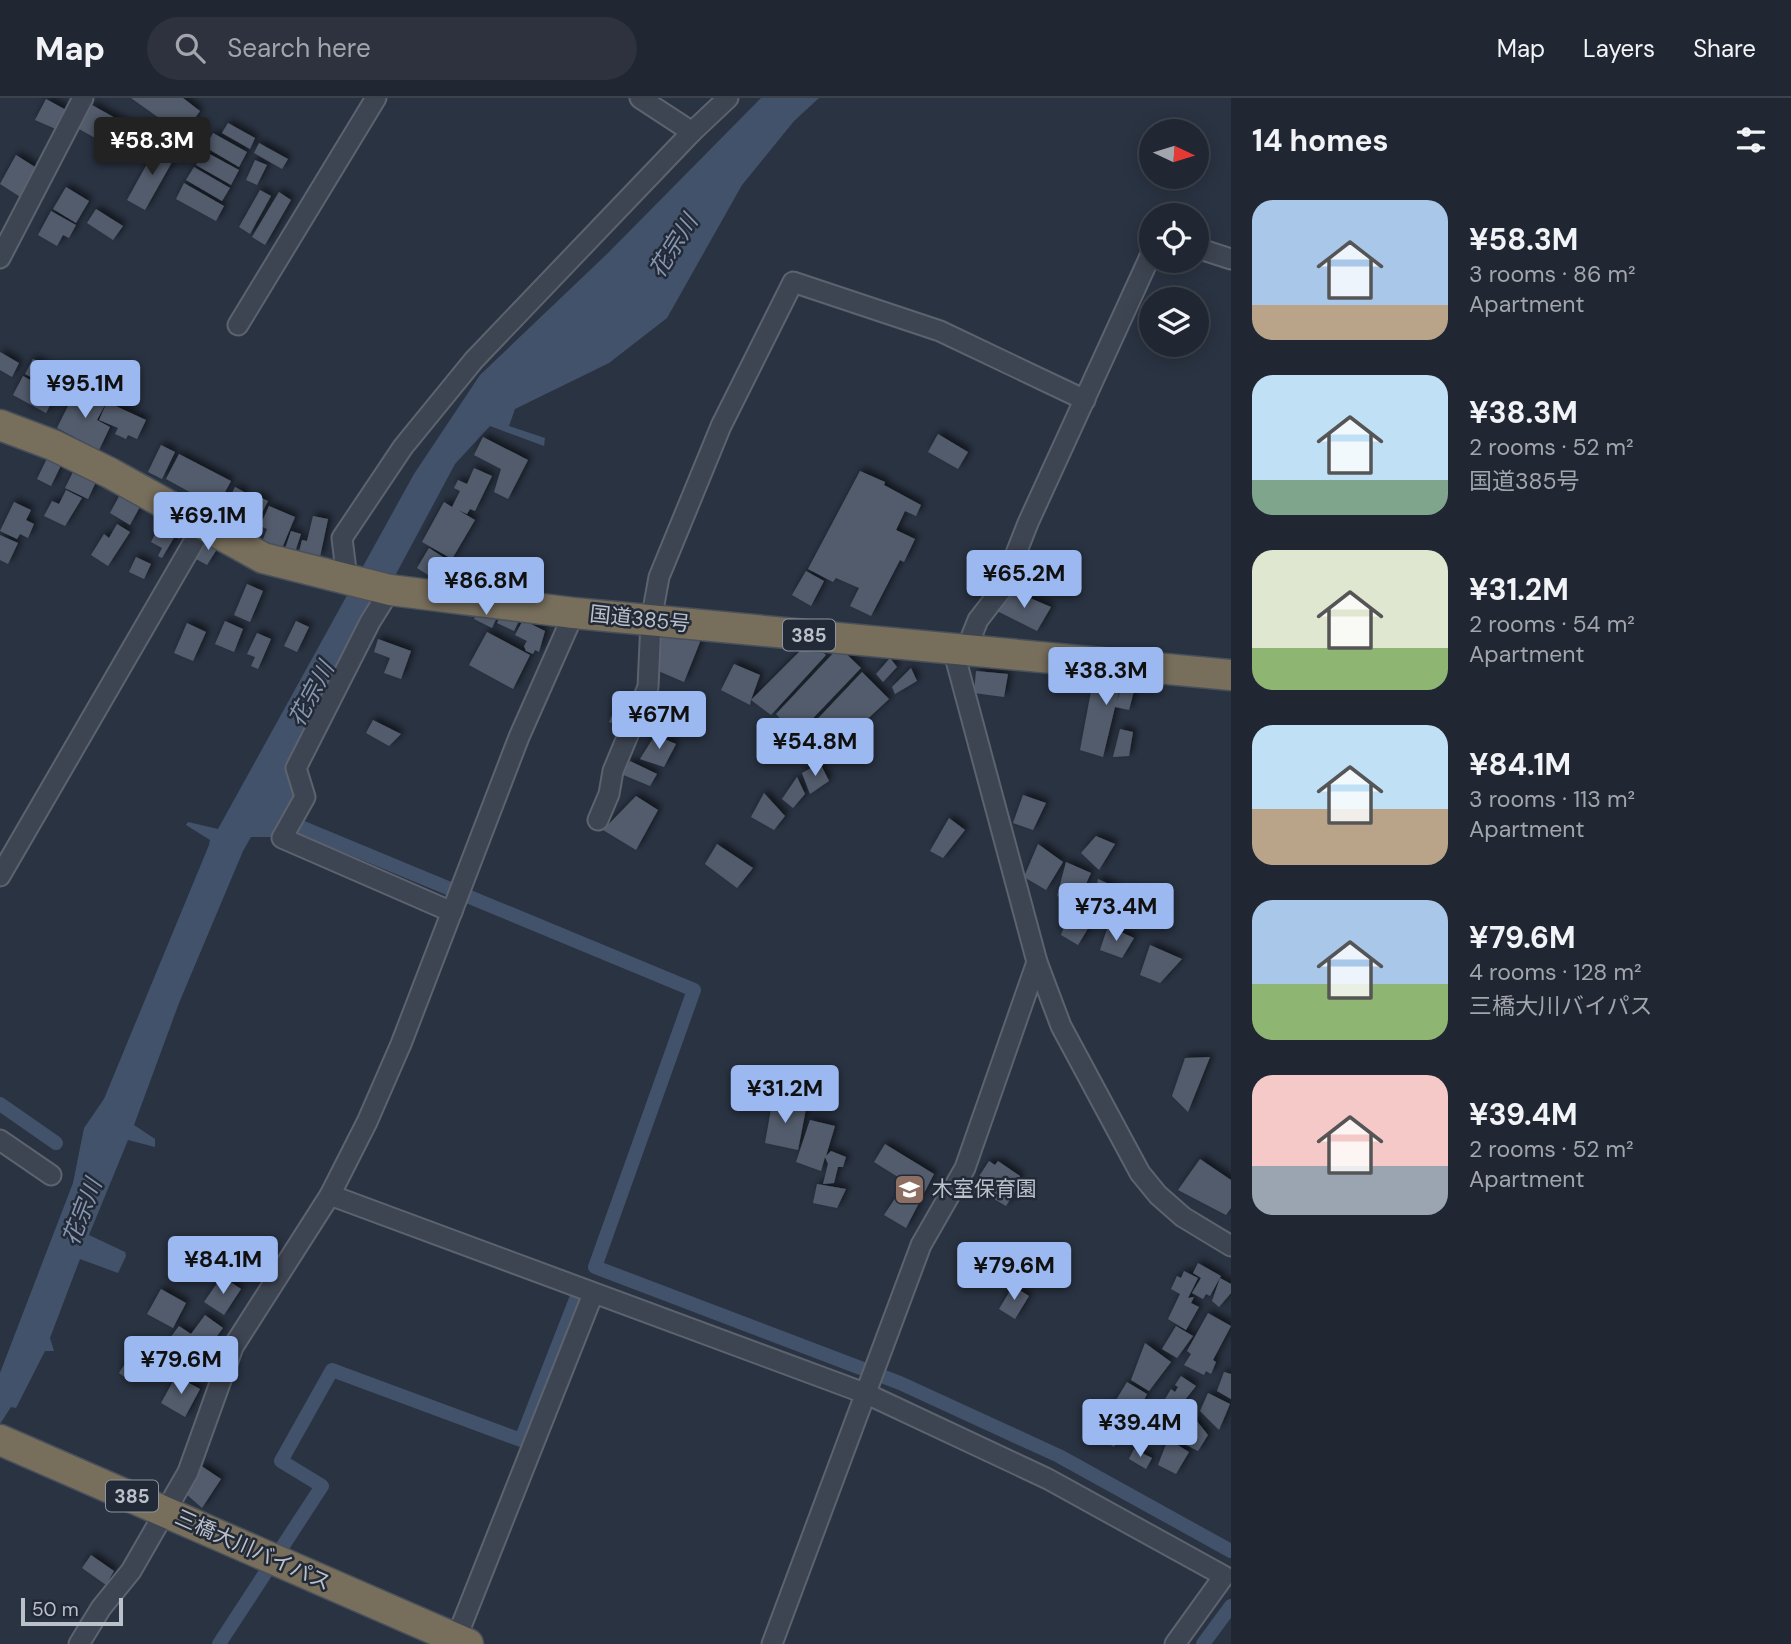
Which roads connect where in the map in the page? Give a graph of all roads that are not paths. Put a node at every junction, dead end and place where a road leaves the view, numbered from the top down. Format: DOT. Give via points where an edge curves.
graph roads {
  1 [pos="83,98"];
  2 [pos="376,98"];
  3 [pos="640,98"];
  4 [pos="728,98"];
  5 [pos="692,132"];
  6 [pos="1209,252"];
  7 [pos="0,258"];
  8 [pos="1231,259"];
  9 [pos="1142,273"];
  10 [pos="238,325"];
  11 [pos="1085,400"];
  12 [pos="0,425"];
  13 [pos="203,526"];
  14 [pos="350,580"];
  15 [pos="389,590"];
  16 [pos="575,613"];
  17 [pos="651,621"];
  18 [pos="959,649"];
  19 [pos="1231,675"];
  20 [pos="598,820"];
  21 [pos="0,876"];
  22 [pos="457,902"];
  23 [pos="1037,962"];
  24 [pos="0,1140"];
  25 [pos="51,1175"];
  26 [pos="330,1195"];
  27 [pos="1231,1246"];
  28 [pos="593,1294"];
  29 [pos="872,1380"];
  30 [pos="0,1440"];
  31 [pos="165,1510"];
  32 [pos="459,1642"];
  33 [pos="79,1644"];
  34 [pos="772,1644"];
  35 [pos="1175,1644"];
  1 -- 7 [label="street"];
  2 -- 10 [label="street"];
  3 -- 5 [label="street"];
  4 -- 5 [label="street"];
  5 -- 14 [label="street" via="474,360 403,447 342,538"];
  6 -- 8 [label="street"];
  9 -- 11 [label="street"];
  11 -- 17 [label="street" via="940,331 793,282 685,510 659,577"];
  11 -- 18 [label="street" via="1002,589"];
  12 -- 13 [label="highway, 国道385号 / 385" via="110,472"];
  13 -- 14 [label="highway, 国道385号 / 385" via="263,558"];
  13 -- 21 [label="street"];
  14 -- 15 [label="highway, 国道385号 / 385"];
  15 -- 16 [label="highway, 国道385号 / 385"];
  15 -- 22 [label="street" via="296,768 305,797 282,838"];
  16 -- 17 [label="highway, 国道385号 / 385"];
  16 -- 22 [label="street" via="519,737"];
  17 -- 18 [label="highway, 国道385号 / 385"];
  17 -- 20 [label="street" via="648,687"];
  18 -- 19 [label="highway, 国道385号 / 385"];
  18 -- 23 [label="street"];
  22 -- 26 [label="street" via="391,1066"];
  23 -- 27 [label="street" via="1061,1026 1140,1173 1183,1217"];
  23 -- 29 [label="street" via="965,1168 921,1245"];
  24 -- 25 [label="street"];
  26 -- 28 [label="street"];
  26 -- 31 [label="street" via="233,1347 188,1472"];
  28 -- 29 [label="street"];
  28 -- 32 [label="street"];
  29 -- 34 [label="street"];
  29 -- 35 [label="street" via="1224,1576"];
  30 -- 31 [label="highway, 三橋大川バイパス / 385"];
  31 -- 32 [label="highway, 三橋大川バイパス / 385"];
  31 -- 33 [label="street" via="131,1571"];
}
